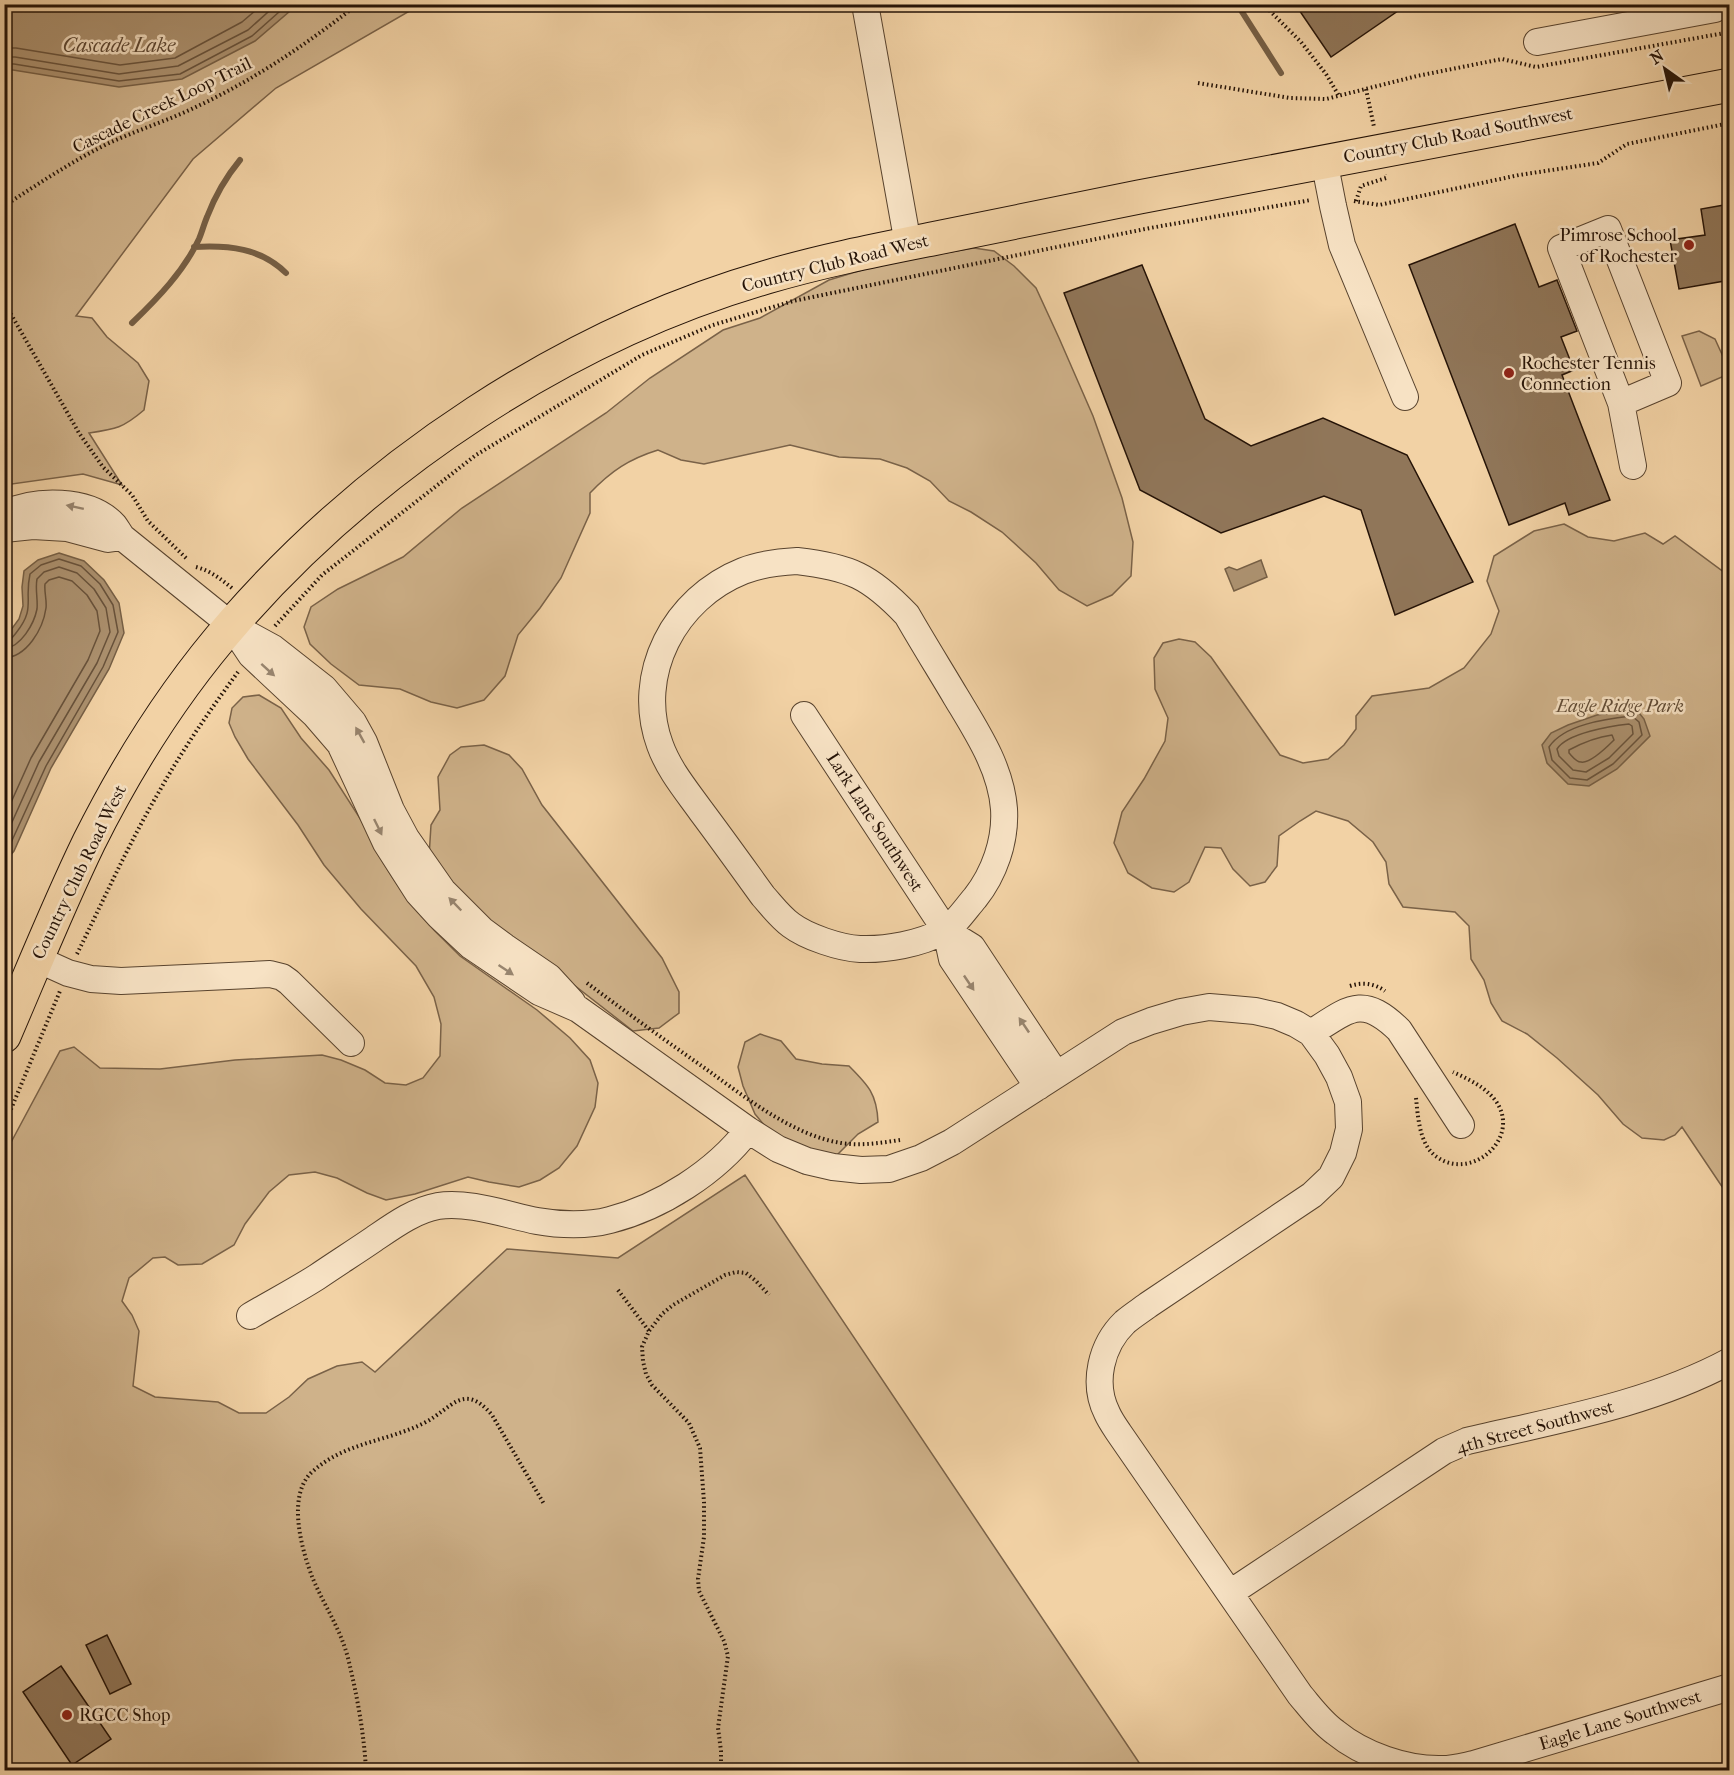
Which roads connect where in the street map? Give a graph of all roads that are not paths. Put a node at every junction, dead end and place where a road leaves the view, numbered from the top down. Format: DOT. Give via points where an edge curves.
graph roads {
  1 [pos="865,4"];
  2 [pos="1715,9"];
  3 [pos="1622,15"];
  4 [pos="1537,42"];
  5 [pos="1730,85"];
  6 [pos="1324,160"];
  7 [pos="1186,188"];
  8 [pos="908,244"];
  9 [pos="1405,398"];
  10 [pos="1621,403"];
  11 [pos="1633,466"];
  12 [pos="4,514"];
  13 [pos="4,529"];
  14 [pos="122,537"];
  15 [pos="241,614"];
  16 [pos="804,715"];
  17 [pos="946,931"];
  18 [pos="37,959"];
  19 [pos="1311,1033"];
  20 [pos="4,1036"];
  21 [pos="351,1043"];
  22 [pos="1047,1081"];
  23 [pos="1461,1125"];
  24 [pos="748,1130"];
  25 [pos="250,1316"];
  26 [pos="1730,1361"];
  27 [pos="1230,1593"];
  28 [pos="1730,1687"];
  1 -- 8 [label="street"];
  2 -- 3 [label="street"];
  3 -- 4 [label="street"];
  5 -- 6 [label="main road, Country Club Road Southwest"];
  6 -- 7 [label="main road, Country Club Road Southwest"];
  6 -- 9 [label="street" via="1342,245"];
  7 -- 8 [label="main road, Country Club Road West"];
  8 -- 15 [label="main road, Country Club Road West" via="729,289 604,340 560,363 475,413 396,470 319,536"];
  10 -- 10 [label="street" via="1668,383 1608,229 1561,248"];
  10 -- 11 [label="street"];
  14 -- 12 [label="street, one-way" via="103,516 71,505 31,505"];
  13 -- 14 [label="street" via="50,526 108,539"];
  14 -- 15 [label="street"];
  15 -- 18 [label="main road, Country Club Road West" via="168,708 128,772 91,839"];
  15 -- 24 [label="street" via="251,655 336,738 386,843 418,893 439,916 471,946 539,992 578,1009"];
  16 -- 17 [label="street, Lark Lane Southwest"];
  17 -- 17 [label="street" via="990,876 1003,831 1004,809 998,777 985,745 907,615 874,584 834,566 777,562 721,581 681,617 665,642 655,671 653,722 671,769 763,896 793,927 836,945 859,949 918,941"];
  17 -- 22 [label="street, Lark Lane Southwest" via="952,959"];
  18 -- 20 [label="main road, Country Club Road West"];
  18 -- 21 [label="street" via="91,979 282,977"];
  19 -- 22 [label="street" via="1277,1016 1255,1011 1209,1007 1181,1012 1123,1032"];
  19 -- 23 [label="street" via="1346,1011 1374,1011 1399,1030"];
  19 -- 27 [label="street, Eagle Lane Southwest" via="1339,1077 1348,1102 1349,1129 1331,1176 1312,1195 1124,1323 1108,1345 1100,1373 1101,1394 1110,1419"];
  22 -- 24 [label="street" via="952,1142 889,1169 861,1170 807,1161"];
  24 -- 25 [label="street" via="716,1165 678,1190 639,1211 608,1221 540,1222 462,1206 439,1206 417,1213"];
  26 -- 27 [label="street, 4th Street Southwest" via="1651,1396 1467,1441 1444,1451"];
  27 -- 28 [label="street, Eagle Lane Southwest" via="1300,1695 1334,1732 1368,1752 1414,1767 1443,1769 1474,1764"];
}
